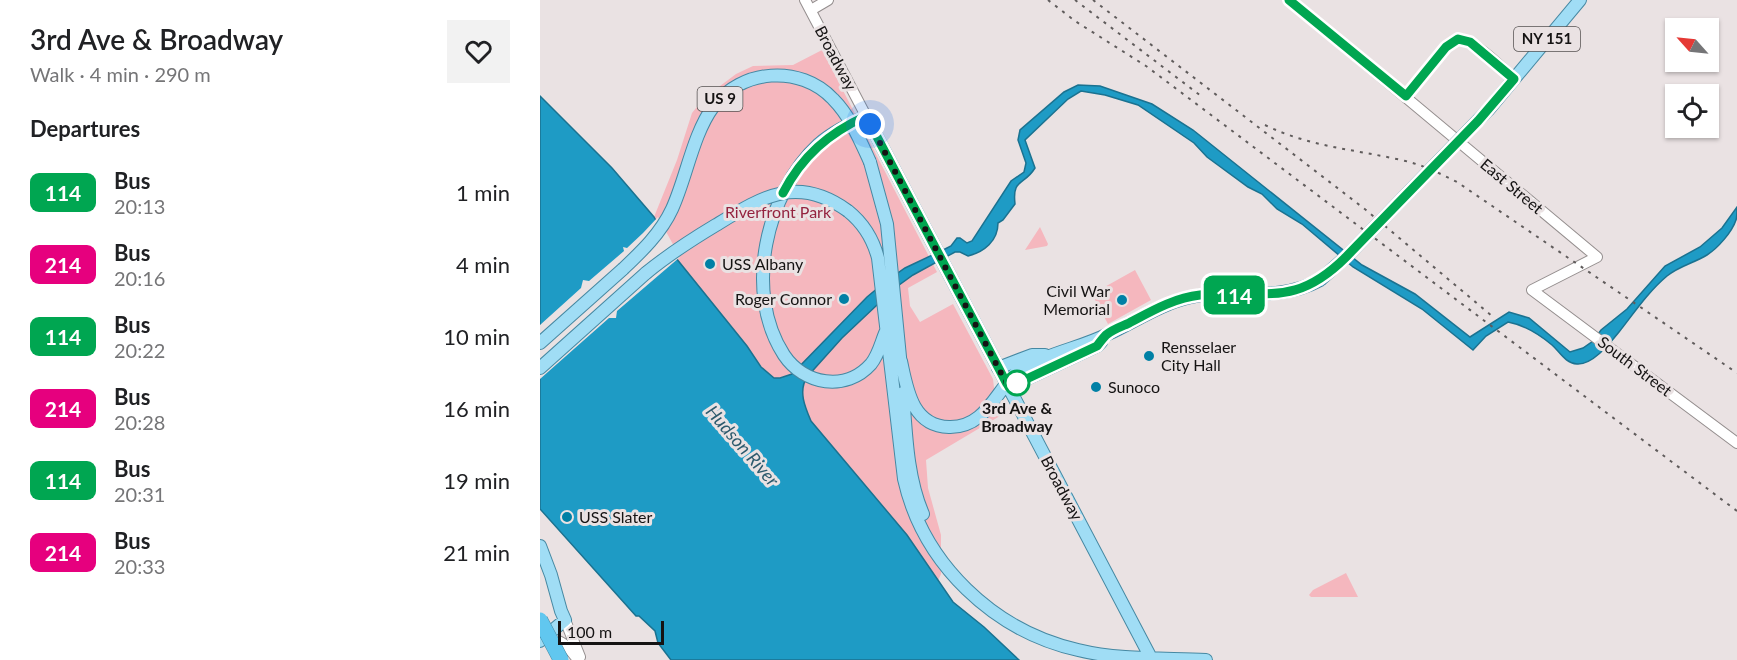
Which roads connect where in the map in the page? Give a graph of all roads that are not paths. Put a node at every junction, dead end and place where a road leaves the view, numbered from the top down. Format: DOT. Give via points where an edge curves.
graph roads {
  1 [pos="828,0"];
  2 [pos="1289,0"];
  3 [pos="1580,0"];
  4 [pos="808,5"];
  5 [pos="1514,79"];
  6 [pos="1406,96"];
  7 [pos="866,116"];
  8 [pos="1532,290"];
  9 [pos="564,321"];
  10 [pos="892,330"];
  11 [pos="1106,335"];
  12 [pos="540,339"];
  13 [pos="540,343"];
  14 [pos="1052,355"];
  15 [pos="901,360"];
  16 [pos="540,366"];
  17 [pos="998,368"];
  18 [pos="1007,384"];
  19 [pos="1737,443"];
  20 [pos="540,546"];
  21 [pos="957,579"];
  22 [pos="540,620"];
  23 [pos="565,620"];
  24 [pos="540,642"];
  25 [pos="1151,658"];
  26 [pos="561,660"];
  27 [pos="580,660"];
  28 [pos="1206,660"];
  1 -- 4 [label="street"];
  2 -- 6 [label="street, East Street"];
  3 -- 5 [label="main road, NY 151"];
  4 -- 7 [label="street, Broadway"];
  5 -- 6 [label="street" via="1470,42 1458,39 1446,47"];
  5 -- 11 [label="main road, NY 151, bridge" via="1489,110 1320,280 1277,294 1198,295 1155,309"];
  6 -- 8 [label="street, East Street" via="1597,257"];
  7 -- 10 [label="main road" via="818,145 794,174 776,209 766,247 764,282 768,315 782,351 794,366 816,380 850,379 877,356"];
  7 -- 17 [label="main road, Broadway"];
  8 -- 19 [label="street, South Street"];
  9 -- 10 [label="main road, US 9, bridge" via="623,269 667,219 704,123 717,102 748,80 792,76 816,85 835,100 865,150 887,224"];
  9 -- 12 [label="main road, US 9"];
  9 -- 13 [label="main road"];
  10 -- 15 [label="main road, US 9"];
  10 -- 16 [label="main road, US 9, bridge" via="879,264 862,224 832,201 814,194 789,192 758,200 687,243 646,273"];
  10 -- 21 [label="main road, US 9" via="901,463 908,496 930,546"];
  11 -- 14 [label="main road, NY 151"];
  11 -- 18 [label="main road, NY 151" via="1097,346 1020,382"];
  14 -- 17 [label="main road" via="1032,356"];
  14 -- 18 [label="main road, NY 151" via="1014,374"];
  15 -- 18 [label="main road" via="912,404 925,420 942,427 963,425 979,417"];
  15 -- 21 [label="main road, US 9" via="908,453 916,495 936,543"];
  17 -- 18 [label="main road, Broadway"];
  18 -- 25 [label="main road, Broadway"];
  20 -- 23 [label="main road"];
  21 -- 25 [label="main road, US 9" via="994,612 1040,638 1091,653"];
  22 -- 26 [label="highway, bridge"];
  23 -- 24 [label="main road"];
  23 -- 27 [label="street"];
  24 -- 27 [label="street" via="562,642"];
  25 -- 28 [label="main road, US 9"];
}
